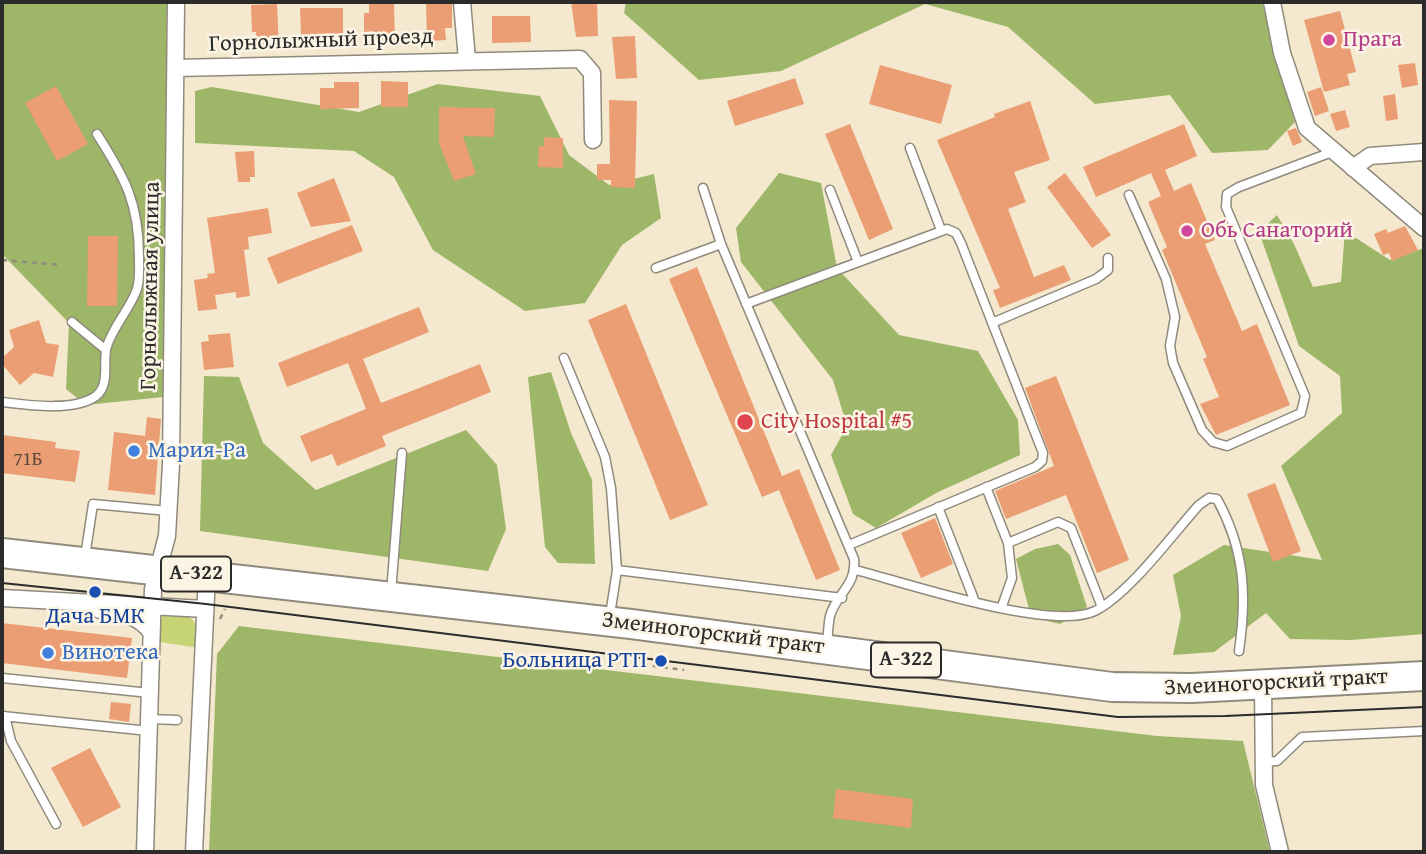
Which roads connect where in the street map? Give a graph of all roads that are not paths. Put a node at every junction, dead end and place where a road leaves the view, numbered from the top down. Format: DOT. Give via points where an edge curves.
graph roads {
  1 [pos="176,2"];
  2 [pos="462,2"];
  3 [pos="1272,2"];
  4 [pos="467,60"];
  5 [pos="176,68"];
  6 [pos="97,134"];
  7 [pos="593,140"];
  8 [pos="910,148"];
  9 [pos="1332,152"];
  10 [pos="1424,152"];
  11 [pos="1353,169"];
  12 [pos="703,188"];
  13 [pos="830,190"];
  14 [pos="1129,195"];
  15 [pos="1424,228"];
  16 [pos="941,230"];
  17 [pos="721,244"];
  18 [pos="1108,258"];
  19 [pos="858,262"];
  20 [pos="656,268"];
  21 [pos="746,304"];
  22 [pos="72,322"];
  23 [pos="992,323"];
  24 [pos="106,350"];
  25 [pos="564,358"];
  26 [pos="2,402"];
  27 [pos="402,453"];
  28 [pos="986,487"];
  29 [pos="938,508"];
  30 [pos="168,512"];
  31 [pos="1008,543"];
  32 [pos="849,545"];
  33 [pos="2,553"];
  34 [pos="84,562"];
  35 [pos="157,570"];
  36 [pos="617,570"];
  37 [pos="856,570"];
  38 [pos="206,575"];
  39 [pos="390,596"];
  40 [pos="2,598"];
  41 [pos="842,598"];
  42 [pos="975,602"];
  43 [pos="78,604"];
  44 [pos="152,605"];
  45 [pos="1002,606"];
  46 [pos="1102,607"];
  47 [pos="205,609"];
  48 [pos="609,622"];
  49 [pos="151,632"];
  50 [pos="827,648"];
  51 [pos="1239,651"];
  52 [pos="1424,676"];
  53 [pos="2,678"];
  54 [pos="1263,684"];
  55 [pos="150,693"];
  56 [pos="4,716"];
  57 [pos="177,720"];
  58 [pos="149,725"];
  59 [pos="1424,731"];
  60 [pos="1262,762"];
  61 [pos="56,824"];
  62 [pos="145,852"];
  63 [pos="194,852"];
  64 [pos="1279,852"];
  1 -- 5 [label="street, Горнолыжная улица"];
  2 -- 4 [label="street, Горнолыжный проезд"];
  3 -- 9 [label="street" via="1282,53 1307,128"];
  4 -- 5 [label="street, Горнолыжный проезд"];
  4 -- 7 [label="street, Горнолыжный проезд" via="580,59 592,73"];
  5 -- 30 [label="street, Горнолыжная улица"];
  6 -- 24 [label="lane" via="133,197 139,251 136,293"];
  8 -- 16 [label="lane"];
  9 -- 11 [label="street"];
  9 -- 14 [label="lane" via="1227,194 1226,207 1305,396 1301,413 1227,446 1213,442 1202,430 1173,363 1170,346 1175,317 1166,279"];
  10 -- 11 [label="street" via="1370,156"];
  11 -- 15 [label="street"];
  12 -- 17 [label="lane"];
  13 -- 19 [label="lane"];
  16 -- 19 [label="lane"];
  16 -- 23 [label="lane" via="956,233"];
  17 -- 20 [label="lane"];
  17 -- 21 [label="lane"];
  18 -- 23 [label="lane" via="1108,270 1096,279"];
  19 -- 21 [label="lane"];
  21 -- 32 [label="lane"];
  22 -- 24 [label="lane"];
  23 -- 28 [label="lane" via="1043,453 1035,467"];
  24 -- 26 [label="lane" via="104,385 94,398 41,407"];
  25 -- 36 [label="lane" via="605,457"];
  27 -- 39 [label="lane"];
  28 -- 29 [label="lane"];
  28 -- 31 [label="lane"];
  29 -- 32 [label="lane"];
  29 -- 42 [label="lane"];
  30 -- 34 [label="lane" via="93,503"];
  30 -- 35 [label="street, Горнолыжная улица"];
  31 -- 45 [label="lane" via="1012,578"];
  31 -- 46 [label="lane" via="1066,524"];
  32 -- 37 [label="lane"];
  33 -- 34 [label="highway, Змеиногорский тракт / А-322"];
  34 -- 35 [label="highway, Змеиногорский тракт / А-322"];
  35 -- 38 [label="highway, Змеиногорский тракт / А-322"];
  35 -- 44 [label="street, Горнолыжная улица"];
  36 -- 41 [label="lane"];
  36 -- 48 [label="lane"];
  37 -- 41 [label="lane"];
  37 -- 42 [label="lane"];
  38 -- 39 [label="highway, Змеиногорский тракт / А-322"];
  38 -- 47 [label="street"];
  39 -- 48 [label="highway, Змеиногорский тракт / А-322"];
  40 -- 43 [label="street"];
  41 -- 50 [label="lane" via="831,614"];
  42 -- 45 [label="lane"];
  43 -- 44 [label="street"];
  43 -- 49 [label="street" via="132,616"];
  44 -- 47 [label="street"];
  44 -- 49 [label="street, Горнолыжная улица"];
  45 -- 46 [label="lane" via="1025,613 1083,615"];
  46 -- 51 [label="lane" via="1199,505 1217,499 1242,565 1245,605"];
  47 -- 63 [label="street"];
  48 -- 50 [label="highway, Змеиногорский тракт / А-322"];
  49 -- 55 [label="street, Горнолыжная улица"];
  50 -- 54 [label="highway, Змеиногорский тракт / А-322" via="1112,687"];
  52 -- 54 [label="highway, Змеиногорский тракт / А-322"];
  53 -- 55 [label="lane"];
  54 -- 60 [label="street"];
  55 -- 58 [label="street, Горнолыжная улица"];
  56 -- 58 [label="lane"];
  56 -- 61 [label="lane" via="11,741"];
  57 -- 58 [label="lane"];
  58 -- 62 [label="street, Горнолыжная улица"];
  59 -- 60 [label="lane" via="1302,737 1277,761"];
  60 -- 64 [label="street"];
}
